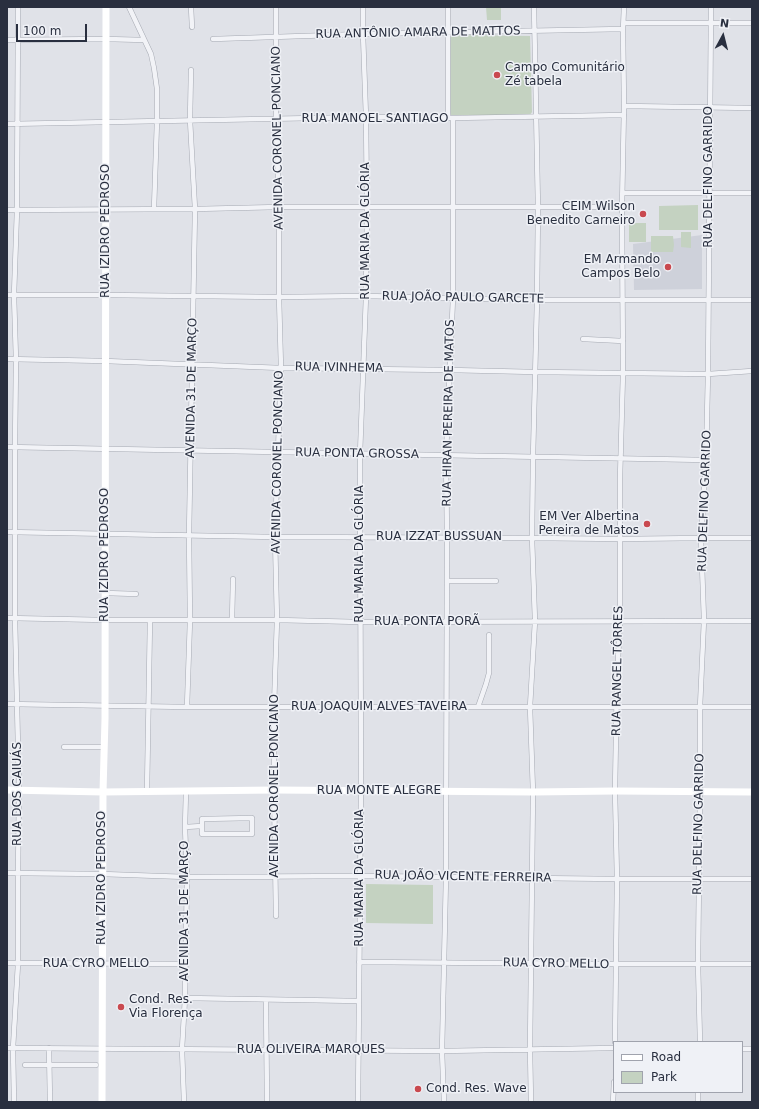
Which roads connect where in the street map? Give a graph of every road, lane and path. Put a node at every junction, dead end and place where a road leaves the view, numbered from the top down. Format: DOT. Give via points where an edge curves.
graph roads {
  1 [pos="18,7"];
  2 [pos="106,7"];
  3 [pos="129,7"];
  4 [pos="191,7"];
  5 [pos="276,7"];
  6 [pos="363,7"];
  7 [pos="448,7"];
  8 [pos="534,7"];
  9 [pos="624,7"];
  10 [pos="711,7"];
  11 [pos="624,23"];
  12 [pos="710,23"];
  13 [pos="752,23"];
  14 [pos="192,27"];
  15 [pos="623,29"];
  16 [pos="534,31"];
  17 [pos="448,32"];
  18 [pos="363,34"];
  19 [pos="276,37"];
  20 [pos="106,39"];
  21 [pos="213,39"];
  22 [pos="7,40"];
  23 [pos="18,40"];
  24 [pos="144,40"];
  25 [pos="191,70"];
  26 [pos="624,106"];
  27 [pos="710,107"];
  28 [pos="752,108"];
  29 [pos="624,115"];
  30 [pos="366,117"];
  31 [pos="536,117"];
  32 [pos="450,118"];
  33 [pos="190,120"];
  34 [pos="276,120"];
  35 [pos="156,121"];
  36 [pos="106,123"];
  37 [pos="7,124"];
  38 [pos="17,124"];
  39 [pos="623,193"];
  40 [pos="709,193"];
  41 [pos="752,193"];
  42 [pos="279,207"];
  43 [pos="367,207"];
  44 [pos="622,207"];
  45 [pos="452,208"];
  46 [pos="538,208"];
  47 [pos="106,209"];
  48 [pos="154,209"];
  49 [pos="195,209"];
  50 [pos="7,210"];
  51 [pos="17,210"];
  52 [pos="7,295"];
  53 [pos="14,295"];
  54 [pos="106,295"];
  55 [pos="193,296"];
  56 [pos="366,296"];
  57 [pos="279,297"];
  58 [pos="453,298"];
  59 [pos="537,300"];
  60 [pos="622,300"];
  61 [pos="708,300"];
  62 [pos="752,300"];
  63 [pos="583,338"];
  64 [pos="623,341"];
  65 [pos="7,359"];
  66 [pos="16,360"];
  67 [pos="105,361"];
  68 [pos="192,364"];
  69 [pos="281,368"];
  70 [pos="363,368"];
  71 [pos="450,370"];
  72 [pos="752,371"];
  73 [pos="535,372"];
  74 [pos="623,373"];
  75 [pos="708,374"];
  76 [pos="7,447"];
  77 [pos="15,447"];
  78 [pos="105,450"];
  79 [pos="191,451"];
  80 [pos="278,453"];
  81 [pos="360,454"];
  82 [pos="446,454"];
  83 [pos="533,457"];
  84 [pos="621,458"];
  85 [pos="706,460"];
  86 [pos="7,532"];
  87 [pos="15,532"];
  88 [pos="105,534"];
  89 [pos="189,535"];
  90 [pos="275,537"];
  91 [pos="360,537"];
  92 [pos="447,538"];
  93 [pos="532,538"];
  94 [pos="701,538"];
  95 [pos="752,538"];
  96 [pos="620,539"];
  97 [pos="232,579"];
  98 [pos="447,582"];
  99 [pos="496,582"];
  100 [pos="105,593"];
  101 [pos="136,594"];
  102 [pos="7,618"];
  103 [pos="15,618"];
  104 [pos="105,620"];
  105 [pos="150,620"];
  106 [pos="190,620"];
  107 [pos="232,620"];
  108 [pos="277,620"];
  109 [pos="704,620"];
  110 [pos="535,621"];
  111 [pos="620,621"];
  112 [pos="752,621"];
  113 [pos="360,622"];
  114 [pos="447,622"];
  115 [pos="489,635"];
  116 [pos="7,704"];
  117 [pos="17,704"];
  118 [pos="105,705"];
  119 [pos="149,706"];
  120 [pos="187,707"];
  121 [pos="274,707"];
  122 [pos="361,707"];
  123 [pos="446,707"];
  124 [pos="478,707"];
  125 [pos="530,707"];
  126 [pos="617,707"];
  127 [pos="700,707"];
  128 [pos="752,707"];
  129 [pos="64,747"];
  130 [pos="104,747"];
  131 [pos="7,790"];
  132 [pos="19,790"];
  133 [pos="274,790"];
  134 [pos="147,791"];
  135 [pos="186,791"];
  136 [pos="361,791"];
  137 [pos="445,791"];
  138 [pos="615,791"];
  139 [pos="700,791"];
  140 [pos="103,792"];
  141 [pos="533,792"];
  142 [pos="752,792"];
  143 [pos="202,826"];
  144 [pos="185,827"];
  145 [pos="7,873"];
  146 [pos="18,874"];
  147 [pos="102,874"];
  148 [pos="360,876"];
  149 [pos="446,877"];
  150 [pos="186,878"];
  151 [pos="276,878"];
  152 [pos="532,878"];
  153 [pos="699,878"];
  154 [pos="617,879"];
  155 [pos="752,879"];
  156 [pos="276,916"];
  157 [pos="360,962"];
  158 [pos="444,962"];
  159 [pos="7,963"];
  160 [pos="531,963"];
  161 [pos="18,964"];
  162 [pos="101,964"];
  163 [pos="185,964"];
  164 [pos="616,964"];
  165 [pos="698,964"];
  166 [pos="752,964"];
  167 [pos="185,998"];
  168 [pos="266,1000"];
  169 [pos="359,1001"];
  170 [pos="615,1041"];
  171 [pos="700,1041"];
  172 [pos="7,1048"];
  173 [pos="13,1048"];
  174 [pos="49,1048"];
  175 [pos="102,1048"];
  176 [pos="613,1048"];
  177 [pos="182,1049"];
  178 [pos="266,1049"];
  179 [pos="530,1049"];
  180 [pos="359,1050"];
  181 [pos="442,1051"];
  182 [pos="25,1065"];
  183 [pos="50,1065"];
  184 [pos="96,1065"];
  185 [pos="14,1102"];
  186 [pos="50,1102"];
  187 [pos="102,1102"];
  188 [pos="184,1102"];
  189 [pos="267,1102"];
  190 [pos="358,1102"];
  191 [pos="444,1102"];
  192 [pos="531,1102"];
  1 -- 23 [label="street, RUA DOS CAIUÁS"];
  2 -- 20 [label="street, RUA IZIDRO PEDROSO"];
  3 -- 24 [label="street"];
  4 -- 14 [label="street"];
  5 -- 19 [label="street, AVENIDA CORONEL PONCIANO"];
  6 -- 18 [label="street, RUA MARIA DA GLÓRIA"];
  7 -- 17 [label="street, RUA HIRAN PEREIRA DE MATOS"];
  8 -- 16 [label="street"];
  9 -- 11 [label="street, RUA RANGEL TÔRRES"];
  10 -- 12 [label="street, RUA DELFINO GARRIDO"];
  11 -- 12 [label="street"];
  11 -- 15 [label="street, RUA RANGEL TÔRRES"];
  12 -- 13 [label="street"];
  12 -- 27 [label="street, RUA DELFINO GARRIDO"];
  15 -- 16 [label="street, RUA ANTÔNIO AMARA DE MATTOS"];
  15 -- 26 [label="street, RUA RANGEL TÔRRES"];
  16 -- 17 [label="street, RUA ANTÔNIO AMARA DE MATTOS"];
  16 -- 31 [label="street"];
  17 -- 18 [label="street, RUA ANTÔNIO AMARA DE MATTOS"];
  17 -- 32 [label="street, RUA HIRAN PEREIRA DE MATOS"];
  18 -- 19 [label="street, RUA ANTÔNIO AMARA DE MATTOS"];
  18 -- 30 [label="street, RUA MARIA DA GLÓRIA"];
  19 -- 21 [label="street, RUA ANTÔNIO AMARA DE MATTOS"];
  19 -- 34 [label="street, AVENIDA CORONEL PONCIANO"];
  20 -- 23 [label="street"];
  20 -- 24 [label="street"];
  20 -- 36 [label="street, RUA IZIDRO PEDROSO"];
  22 -- 23 [label="street"];
  23 -- 38 [label="street, RUA DOS CAIUÁS"];
  24 -- 35 [label="street" via="154,68 157,89"];
  25 -- 33 [label="street, AVENIDA 31 DE MARÇO"];
  26 -- 27 [label="street"];
  26 -- 29 [label="street, RUA RANGEL TÔRRES"];
  27 -- 28 [label="street"];
  27 -- 40 [label="street, RUA DELFINO GARRIDO"];
  29 -- 31 [label="street, RUA MANOEL SANTIAGO"];
  29 -- 39 [label="street, RUA RANGEL TÔRRES"];
  30 -- 32 [label="street, RUA MANOEL SANTIAGO"];
  30 -- 34 [label="street, RUA MANOEL SANTIAGO"];
  30 -- 43 [label="street, RUA MARIA DA GLÓRIA"];
  31 -- 32 [label="street, RUA MANOEL SANTIAGO"];
  31 -- 46 [label="street"];
  32 -- 45 [label="street, RUA HIRAN PEREIRA DE MATOS"];
  33 -- 34 [label="street, RUA MANOEL SANTIAGO"];
  33 -- 35 [label="street, RUA MANOEL SANTIAGO"];
  33 -- 49 [label="street, AVENIDA 31 DE MARÇO"];
  34 -- 42 [label="street, AVENIDA CORONEL PONCIANO"];
  35 -- 36 [label="street, RUA MANOEL SANTIAGO"];
  35 -- 48 [label="street"];
  36 -- 38 [label="street, RUA MANOEL SANTIAGO"];
  36 -- 47 [label="street, RUA IZIDRO PEDROSO"];
  37 -- 38 [label="street, RUA MANOEL SANTIAGO"];
  38 -- 51 [label="street, RUA DOS CAIUÁS"];
  39 -- 40 [label="street"];
  39 -- 44 [label="street, RUA RANGEL TÔRRES"];
  40 -- 41 [label="street"];
  40 -- 61 [label="street, RUA DELFINO GARRIDO"];
  42 -- 43 [label="street"];
  42 -- 49 [label="street"];
  42 -- 57 [label="street, AVENIDA CORONEL PONCIANO"];
  43 -- 45 [label="street"];
  43 -- 56 [label="street, RUA MARIA DA GLÓRIA"];
  44 -- 46 [label="street"];
  44 -- 60 [label="street, RUA RANGEL TÔRRES"];
  45 -- 46 [label="street"];
  45 -- 58 [label="street, RUA HIRAN PEREIRA DE MATOS"];
  46 -- 59 [label="street"];
  47 -- 48 [label="street"];
  47 -- 51 [label="street"];
  47 -- 54 [label="street, RUA IZIDRO PEDROSO"];
  48 -- 49 [label="street"];
  49 -- 55 [label="street, AVENIDA 31 DE MARÇO"];
  50 -- 51 [label="street"];
  51 -- 53 [label="street, RUA DOS CAIUÁS"];
  52 -- 53 [label="street, RUA JOÃO PAULO GARCETE"];
  53 -- 54 [label="street, RUA JOÃO PAULO GARCETE"];
  53 -- 66 [label="street, RUA DOS CAIUÁS"];
  54 -- 55 [label="street, RUA JOÃO PAULO GARCETE"];
  54 -- 67 [label="street, RUA IZIDRO PEDROSO"];
  55 -- 57 [label="street, RUA JOÃO PAULO GARCETE"];
  55 -- 68 [label="street, AVENIDA 31 DE MARÇO"];
  56 -- 57 [label="street, RUA JOÃO PAULO GARCETE"];
  56 -- 58 [label="street, RUA JOÃO PAULO GARCETE"];
  56 -- 70 [label="street, RUA MARIA DA GLÓRIA"];
  57 -- 69 [label="street, AVENIDA CORONEL PONCIANO"];
  58 -- 59 [label="street, RUA JOÃO PAULO GARCETE"];
  58 -- 71 [label="street, RUA HIRAN PEREIRA DE MATOS"];
  59 -- 60 [label="street, RUA JOÃO PAULO GARCETE"];
  59 -- 73 [label="street"];
  60 -- 61 [label="street, RUA JOÃO PAULO GARCETE"];
  60 -- 64 [label="street, RUA RANGEL TÔRRES"];
  61 -- 62 [label="street, RUA JOÃO PAULO GARCETE"];
  61 -- 75 [label="street, RUA DELFINO GARRIDO"];
  63 -- 64 [label="street"];
  64 -- 74 [label="street, RUA RANGEL TÔRRES"];
  65 -- 66 [label="street, RUA IVINHEMA"];
  66 -- 67 [label="street, RUA IVINHEMA"];
  66 -- 77 [label="street, RUA DOS CAIUÁS"];
  67 -- 68 [label="street, RUA IVINHEMA"];
  67 -- 78 [label="street, RUA IZIDRO PEDROSO"];
  68 -- 69 [label="street, RUA IVINHEMA"];
  68 -- 79 [label="street, AVENIDA 31 DE MARÇO"];
  69 -- 70 [label="street, RUA IVINHEMA"];
  69 -- 80 [label="street, AVENIDA CORONEL PONCIANO"];
  70 -- 71 [label="street, RUA IVINHEMA"];
  70 -- 81 [label="street, RUA MARIA DA GLÓRIA"];
  71 -- 73 [label="street, RUA IVINHEMA"];
  71 -- 82 [label="street, RUA HIRAN PEREIRA DE MATOS"];
  72 -- 75 [label="street, RUA IVINHEMA"];
  73 -- 74 [label="street, RUA IVINHEMA"];
  73 -- 83 [label="street"];
  74 -- 75 [label="street, RUA IVINHEMA"];
  74 -- 84 [label="street, RUA RANGEL TÔRRES"];
  75 -- 85 [label="street, RUA DELFINO GARRIDO"];
  76 -- 77 [label="street, RUA PONTA GROSSA"];
  77 -- 78 [label="street, RUA PONTA GROSSA"];
  77 -- 87 [label="street, RUA DOS CAIUÁS"];
  78 -- 79 [label="street, RUA PONTA GROSSA"];
  78 -- 88 [label="street, RUA IZIDRO PEDROSO"];
  79 -- 80 [label="street, RUA PONTA GROSSA"];
  79 -- 89 [label="street, AVENIDA 31 DE MARÇO"];
  80 -- 81 [label="street, RUA PONTA GROSSA"];
  80 -- 90 [label="street, AVENIDA CORONEL PONCIANO"];
  81 -- 82 [label="street, RUA PONTA GROSSA"];
  81 -- 91 [label="street, RUA MARIA DA GLÓRIA"];
  82 -- 83 [label="street, RUA PONTA GROSSA"];
  82 -- 92 [label="street, RUA HIRAN PEREIRA DE MATOS"];
  83 -- 84 [label="street, RUA PONTA GROSSA"];
  83 -- 93 [label="street"];
  84 -- 85 [label="street, RUA PONTA GROSSA"];
  84 -- 96 [label="street, RUA RANGEL TÔRRES"];
  85 -- 94 [label="street, RUA DELFINO GARRIDO"];
  86 -- 87 [label="street, RUA IZZAT BUSSUAN"];
  87 -- 88 [label="street, RUA IZZAT BUSSUAN"];
  87 -- 103 [label="street, RUA DOS CAIUÁS"];
  88 -- 89 [label="street, RUA IZZAT BUSSUAN"];
  88 -- 100 [label="street, RUA IZIDRO PEDROSO"];
  89 -- 90 [label="street, RUA IZZAT BUSSUAN"];
  89 -- 106 [label="street, AVENIDA 31 DE MARÇO"];
  90 -- 91 [label="street, RUA IZZAT BUSSUAN"];
  90 -- 108 [label="street, AVENIDA CORONEL PONCIANO"];
  91 -- 92 [label="street, RUA IZZAT BUSSUAN"];
  91 -- 113 [label="street, RUA MARIA DA GLÓRIA"];
  92 -- 93 [label="street, RUA IZZAT BUSSUAN"];
  92 -- 98 [label="street, RUA HIRAN PEREIRA DE MATOS"];
  93 -- 96 [label="street, RUA IZZAT BUSSUAN"];
  93 -- 110 [label="street"];
  94 -- 95 [label="street, RUA IZZAT BUSSUAN"];
  94 -- 96 [label="street, RUA IZZAT BUSSUAN"];
  94 -- 109 [label="street, RUA DELFINO GARRIDO"];
  96 -- 111 [label="street, RUA RANGEL TÔRRES"];
  97 -- 107 [label="street"];
  98 -- 99 [label="street"];
  98 -- 114 [label="street, RUA HIRAN PEREIRA DE MATOS"];
  100 -- 101 [label="street"];
  100 -- 104 [label="street, RUA IZIDRO PEDROSO"];
  102 -- 103 [label="street, RUA PONTA PORÃ"];
  103 -- 104 [label="street, RUA PONTA PORÃ"];
  103 -- 117 [label="street, RUA DOS CAIUÁS"];
  104 -- 105 [label="street, RUA PONTA PORÃ"];
  104 -- 118 [label="street, RUA IZIDRO PEDROSO"];
  105 -- 106 [label="street, RUA PONTA PORÃ"];
  105 -- 119 [label="street"];
  106 -- 107 [label="street, RUA PONTA PORÃ"];
  106 -- 120 [label="street, AVENIDA 31 DE MARÇO"];
  107 -- 108 [label="street, RUA PONTA PORÃ"];
  108 -- 113 [label="street, RUA PONTA PORÃ"];
  108 -- 121 [label="street, AVENIDA CORONEL PONCIANO"];
  109 -- 111 [label="street, RUA PONTA PORÃ"];
  109 -- 112 [label="street, RUA PONTA PORÃ"];
  109 -- 127 [label="street, RUA DELFINO GARRIDO"];
  110 -- 111 [label="street, RUA PONTA PORÃ"];
  110 -- 114 [label="street, RUA PONTA PORÃ"];
  110 -- 125 [label="street"];
  111 -- 126 [label="street, RUA RANGEL TÔRRES"];
  113 -- 114 [label="street, RUA PONTA PORÃ"];
  113 -- 122 [label="street, RUA MARIA DA GLÓRIA"];
  114 -- 123 [label="street, RUA HIRAN PEREIRA DE MATOS"];
  115 -- 124 [label="street" via="489,673"];
  116 -- 117 [label="street, RUA JOAQUIM ALVES TAVEIRA"];
  117 -- 118 [label="street, RUA JOAQUIM ALVES TAVEIRA"];
  117 -- 132 [label="street, RUA DOS CAIUÁS"];
  118 -- 119 [label="street, RUA JOAQUIM ALVES TAVEIRA"];
  118 -- 130 [label="street, RUA IZIDRO PEDROSO"];
  119 -- 120 [label="street, RUA JOAQUIM ALVES TAVEIRA"];
  119 -- 134 [label="street"];
  120 -- 121 [label="street, RUA JOAQUIM ALVES TAVEIRA"];
  121 -- 122 [label="street, RUA JOAQUIM ALVES TAVEIRA"];
  121 -- 133 [label="street, AVENIDA CORONEL PONCIANO"];
  122 -- 123 [label="street, RUA JOAQUIM ALVES TAVEIRA"];
  122 -- 136 [label="street, RUA MARIA DA GLÓRIA"];
  123 -- 124 [label="street, RUA JOAQUIM ALVES TAVEIRA"];
  123 -- 137 [label="street, RUA HIRAN PEREIRA DE MATOS"];
  124 -- 125 [label="street, RUA JOAQUIM ALVES TAVEIRA"];
  125 -- 126 [label="street, RUA JOAQUIM ALVES TAVEIRA"];
  125 -- 141 [label="street"];
  126 -- 127 [label="street, RUA JOAQUIM ALVES TAVEIRA"];
  126 -- 138 [label="street, RUA RANGEL TÔRRES"];
  127 -- 128 [label="street, RUA JOAQUIM ALVES TAVEIRA"];
  127 -- 139 [label="street, RUA DELFINO GARRIDO"];
  129 -- 130 [label="street"];
  130 -- 140 [label="street, RUA IZIDRO PEDROSO"];
  131 -- 132 [label="street, RUA MONTE ALEGRE"];
  132 -- 140 [label="street, RUA MONTE ALEGRE"];
  132 -- 146 [label="street, RUA DOS CAIUÁS"];
  133 -- 135 [label="street, RUA MONTE ALEGRE"];
  133 -- 136 [label="street, RUA MONTE ALEGRE"];
  133 -- 151 [label="street, AVENIDA CORONEL PONCIANO"];
  134 -- 135 [label="street, RUA MONTE ALEGRE"];
  134 -- 140 [label="street, RUA MONTE ALEGRE"];
  135 -- 144 [label="street, AVENIDA 31 DE MARÇO"];
  136 -- 137 [label="street, RUA MONTE ALEGRE"];
  136 -- 148 [label="street, RUA MARIA DA GLÓRIA"];
  137 -- 141 [label="street, RUA MONTE ALEGRE"];
  137 -- 149 [label="street, RUA HIRAN PEREIRA DE MATOS"];
  138 -- 139 [label="street, RUA MONTE ALEGRE"];
  138 -- 141 [label="street, RUA MONTE ALEGRE"];
  138 -- 154 [label="street, RUA RANGEL TÔRRES"];
  139 -- 142 [label="street, RUA MONTE ALEGRE"];
  139 -- 153 [label="street, RUA DELFINO GARRIDO"];
  140 -- 147 [label="street, RUA IZIDRO PEDROSO"];
  141 -- 152 [label="street"];
  143 -- 143 [label="street" via="202,834 252,834 252,818 202,818"];
  143 -- 144 [label="street"];
  144 -- 150 [label="street, AVENIDA 31 DE MARÇO"];
  145 -- 146 [label="street, RUA JOÃO VICENTE FERREIRA"];
  146 -- 147 [label="street, RUA JOÃO VICENTE FERREIRA"];
  146 -- 161 [label="street, RUA DOS CAIUÁS"];
  147 -- 150 [label="street, RUA JOÃO VICENTE FERREIRA"];
  147 -- 162 [label="street, RUA IZIDRO PEDROSO"];
  148 -- 149 [label="street, RUA JOÃO VICENTE FERREIRA"];
  148 -- 151 [label="street, RUA JOÃO VICENTE FERREIRA"];
  148 -- 157 [label="street, RUA MARIA DA GLÓRIA"];
  149 -- 152 [label="street, RUA JOÃO VICENTE FERREIRA"];
  149 -- 158 [label="street, RUA HIRAN PEREIRA DE MATOS"];
  150 -- 151 [label="street, RUA JOÃO VICENTE FERREIRA"];
  150 -- 163 [label="street, AVENIDA 31 DE MARÇO"];
  151 -- 156 [label="street, AVENIDA CORONEL PONCIANO"];
  152 -- 154 [label="street, RUA JOÃO VICENTE FERREIRA"];
  152 -- 160 [label="street"];
  153 -- 154 [label="street, RUA JOÃO VICENTE FERREIRA"];
  153 -- 155 [label="street, RUA JOÃO VICENTE FERREIRA"];
  153 -- 165 [label="street, RUA DELFINO GARRIDO"];
  154 -- 164 [label="street, RUA RANGEL TÔRRES"];
  157 -- 158 [label="street, RUA CYRO MELLO"];
  157 -- 169 [label="street, RUA MARIA DA GLÓRIA"];
  158 -- 160 [label="street, RUA CYRO MELLO"];
  158 -- 181 [label="street, RUA HIRAN PEREIRA DE MATOS"];
  159 -- 161 [label="street, RUA CYRO MELLO"];
  160 -- 164 [label="street, RUA CYRO MELLO"];
  160 -- 179 [label="street"];
  161 -- 162 [label="street, RUA CYRO MELLO"];
  161 -- 173 [label="street, RUA DOS CAIUÁS"];
  162 -- 163 [label="street, RUA CYRO MELLO"];
  162 -- 175 [label="street, RUA IZIDRO PEDROSO"];
  163 -- 167 [label="street, AVENIDA 31 DE MARÇO"];
  164 -- 165 [label="street, RUA CYRO MELLO"];
  164 -- 170 [label="street, RUA RANGEL TÔRRES"];
  165 -- 166 [label="street, RUA CYRO MELLO"];
  165 -- 171 [label="street, RUA DELFINO GARRIDO"];
  167 -- 168 [label="street"];
  167 -- 177 [label="street, AVENIDA 31 DE MARÇO"];
  168 -- 169 [label="street"];
  168 -- 178 [label="street"];
  169 -- 180 [label="street, RUA MARIA DA GLÓRIA"];
  172 -- 173 [label="street, RUA OLIVEIRA MARQUES"];
  173 -- 174 [label="street, RUA OLIVEIRA MARQUES"];
  173 -- 185 [label="street, RUA DOS CAIUÁS"];
  174 -- 175 [label="street, RUA OLIVEIRA MARQUES"];
  174 -- 183 [label="street"];
  175 -- 177 [label="street, RUA OLIVEIRA MARQUES"];
  175 -- 187 [label="street, RUA IZIDRO PEDROSO"];
  176 -- 179 [label="street, RUA OLIVEIRA MARQUES"];
  177 -- 178 [label="street, RUA OLIVEIRA MARQUES"];
  177 -- 188 [label="street, AVENIDA 31 DE MARÇO"];
  178 -- 180 [label="street, RUA OLIVEIRA MARQUES"];
  178 -- 189 [label="street"];
  179 -- 181 [label="street, RUA OLIVEIRA MARQUES"];
  179 -- 192 [label="street"];
  180 -- 181 [label="street, RUA OLIVEIRA MARQUES"];
  180 -- 190 [label="street, RUA MARIA DA GLÓRIA"];
  181 -- 191 [label="street, RUA HIRAN PEREIRA DE MATOS"];
  182 -- 183 [label="street"];
  183 -- 184 [label="street"];
  183 -- 186 [label="street"];
}
